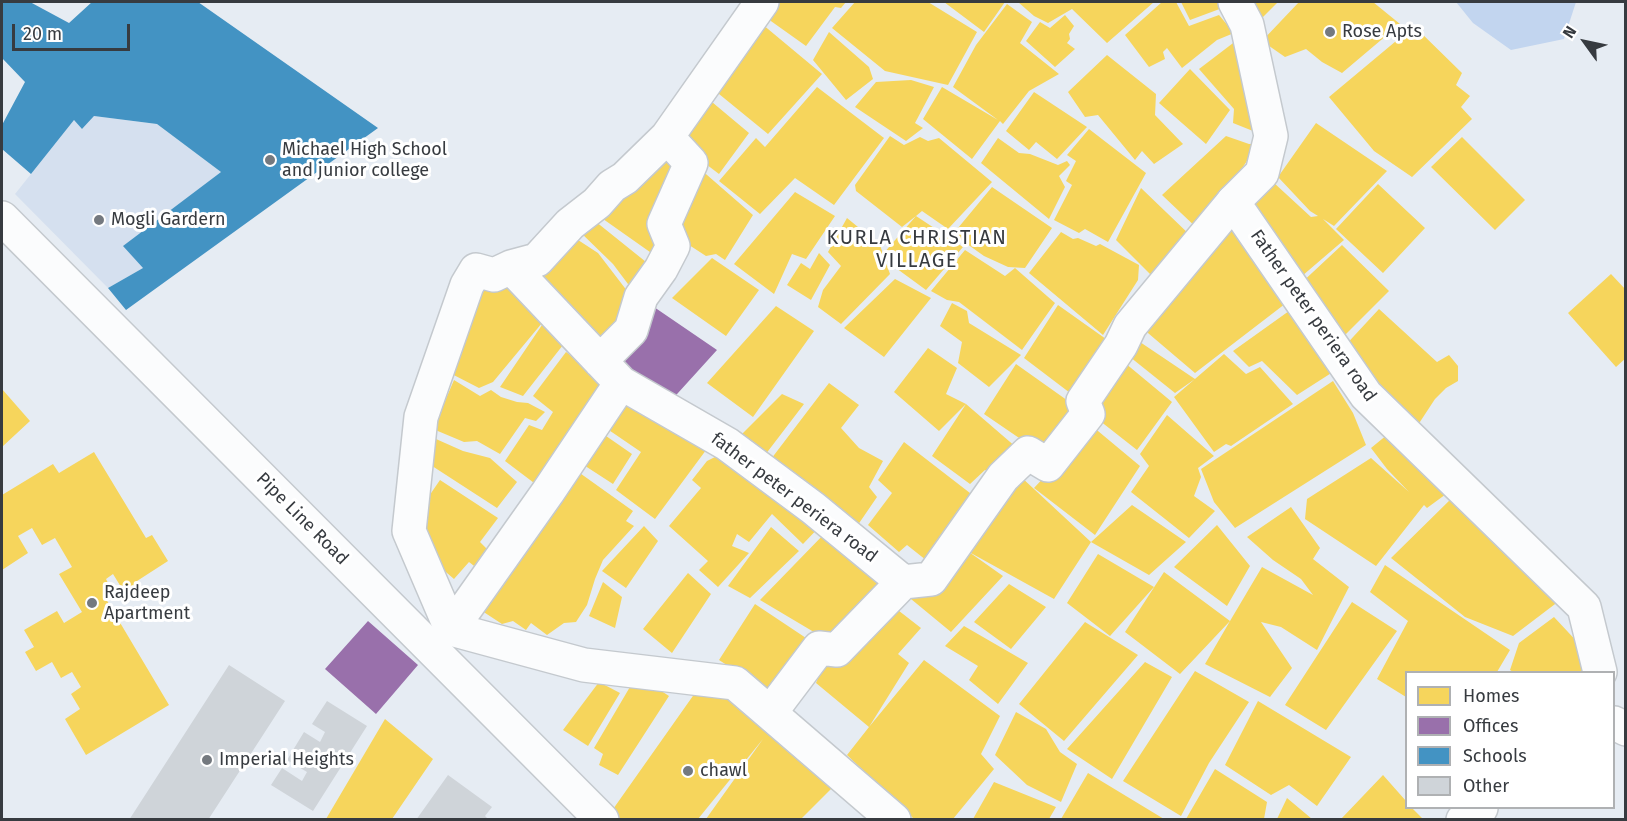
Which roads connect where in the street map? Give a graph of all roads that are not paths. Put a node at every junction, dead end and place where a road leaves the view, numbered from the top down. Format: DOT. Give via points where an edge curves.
graph roads {
  1 [pos="762,2"];
  2 [pos="1235,2"];
  3 [pos="667,136"];
  4 [pos="1233,202"];
  5 [pos="2,218"];
  6 [pos="511,267"];
  7 [pos="610,372"];
  8 [pos="903,582"];
  9 [pos="451,629"];
  10 [pos="1600,671"];
  11 [pos="770,713"];
  12 [pos="1478,809"];
  13 [pos="602,819"];
  14 [pos="894,819"];
  15 [pos="1462,819"];
  1 -- 3 [label="street"];
  2 -- 4 [label="street" via="1247,25 1271,136 1262,173"];
  3 -- 6 [label="street" via="570,224 537,260"];
  3 -- 7 [label="street" via="691,163 664,224 673,246 641,297 631,330"];
  4 -- 8 [label="street" via="1130,326 1083,401 1088,414 1048,465 1028,453 1003,477 931,579"];
  4 -- 10 [label="street, Father peter periera road" via="1366,395 1584,607"];
  5 -- 13 [label="street, Pipe Line Road"];
  6 -- 7 [label="street, father peter periera road"];
  6 -- 9 [label="street" via="494,275 476,270 467,285 421,417 409,531"];
  7 -- 8 [label="street, father peter periera road" via="727,444"];
  7 -- 9 [label="street" via="548,492"];
  8 -- 11 [label="street" via="837,650 819,648"];
  9 -- 11 [label="street" via="584,665 735,683"];
  11 -- 14 [label="street"];
  12 -- 15 [label="street"];
}
